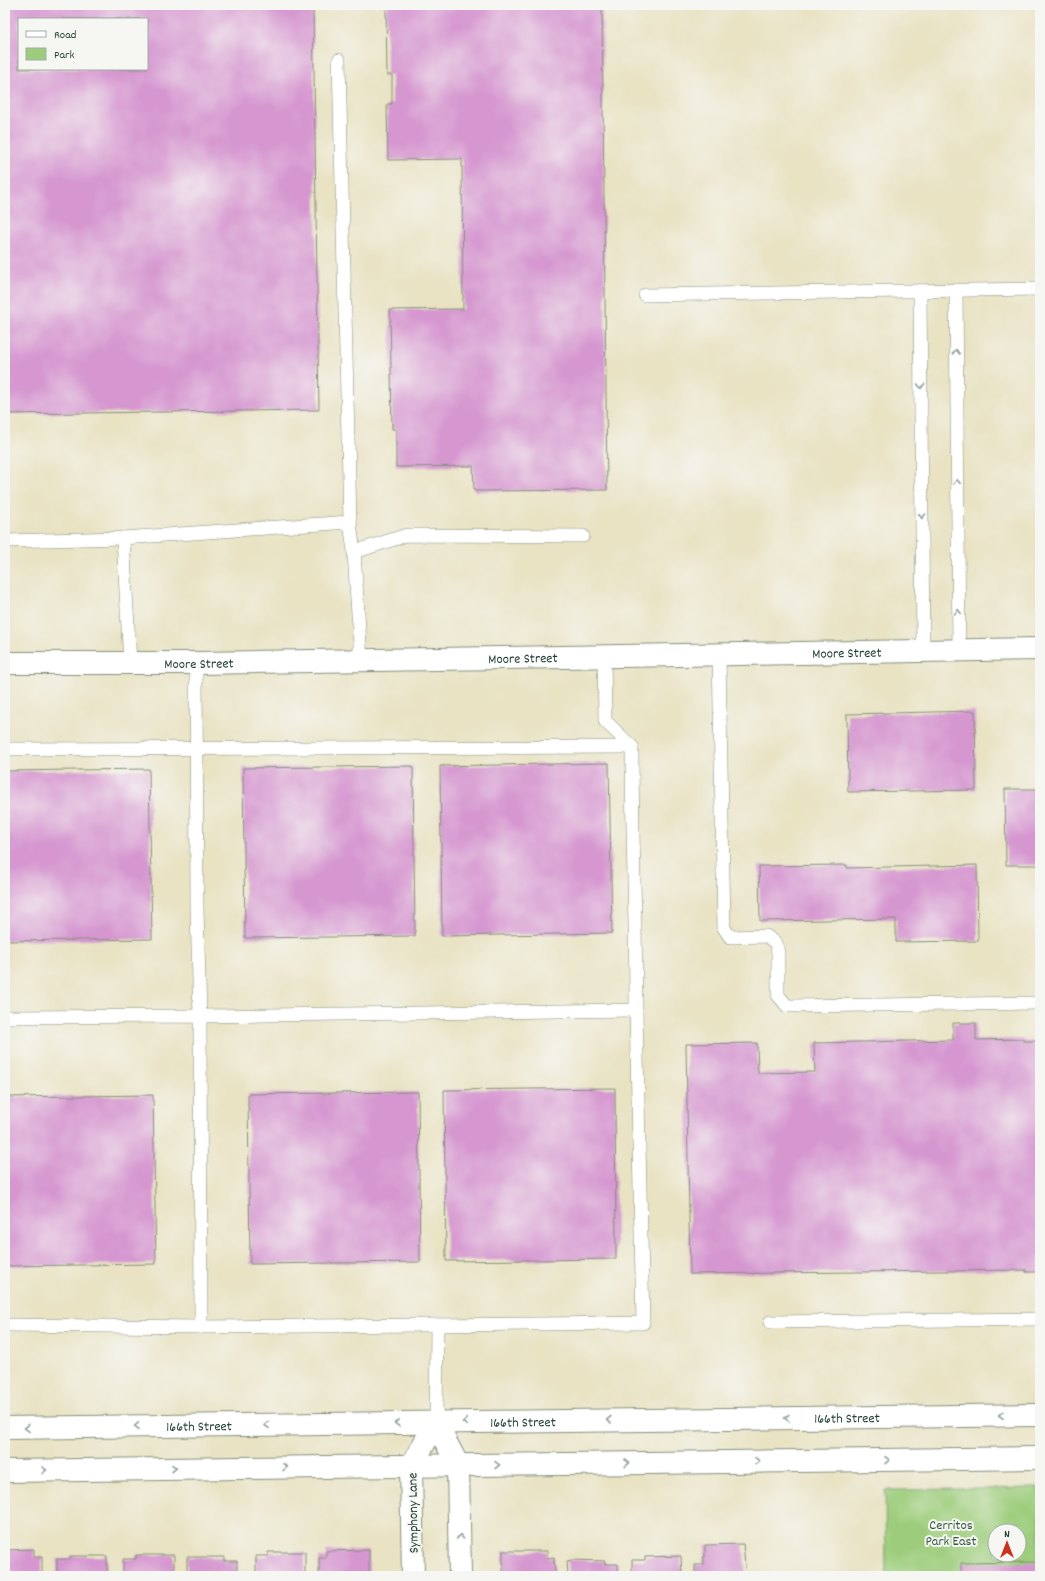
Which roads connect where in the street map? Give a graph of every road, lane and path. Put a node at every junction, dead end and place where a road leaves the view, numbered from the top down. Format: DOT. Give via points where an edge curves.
graph roads {
  1 [pos="339,60"];
  2 [pos="1040,289"];
  3 [pos="956,290"];
  4 [pos="920,291"];
  5 [pos="645,295"];
  6 [pos="350,522"];
  7 [pos="583,536"];
  8 [pos="123,538"];
  9 [pos="5,541"];
  10 [pos="354,552"];
  11 [pos="1040,649"];
  12 [pos="959,650"];
  13 [pos="923,651"];
  14 [pos="719,654"];
  15 [pos="604,655"];
  16 [pos="361,660"];
  17 [pos="130,662"];
  18 [pos="196,662"];
  19 [pos="5,663"];
  20 [pos="196,748"];
  21 [pos="632,748"];
  22 [pos="5,749"];
  23 [pos="1040,1003"];
  24 [pos="636,1010"];
  25 [pos="200,1016"];
  26 [pos="5,1017"];
  27 [pos="1040,1319"];
  28 [pos="770,1322"];
  29 [pos="5,1325"];
  30 [pos="437,1325"];
  31 [pos="201,1327"];
  32 [pos="1040,1415"];
  33 [pos="436,1423"];
  34 [pos="5,1428"];
  35 [pos="1040,1458"];
  36 [pos="458,1465"];
  37 [pos="411,1466"];
  38 [pos="5,1470"];
  39 [pos="413,1576"];
  40 [pos="460,1576"];
  1 -- 6 [label="lane"];
  2 -- 3 [label="lane"];
  3 -- 4 [label="lane"];
  12 -- 3 [label="lane, one-way"];
  4 -- 5 [label="lane"];
  4 -- 13 [label="lane, one-way"];
  6 -- 8 [label="lane"];
  6 -- 10 [label="lane"];
  7 -- 10 [label="lane" via="407,535"];
  8 -- 9 [label="lane"];
  8 -- 17 [label="lane"];
  10 -- 16 [label="lane"];
  11 -- 12 [label="street, Moore Street"];
  12 -- 13 [label="street, Moore Street"];
  13 -- 14 [label="street, Moore Street"];
  14 -- 15 [label="street, Moore Street"];
  14 -- 23 [label="lane" via="724,928 730,937 766,936 776,943 778,995 787,1006"];
  15 -- 16 [label="street, Moore Street"];
  15 -- 21 [label="lane" via="605,721"];
  16 -- 18 [label="street, Moore Street"];
  17 -- 18 [label="street, Moore Street"];
  17 -- 19 [label="street, Moore Street"];
  18 -- 20 [label="lane"];
  20 -- 21 [label="lane"];
  20 -- 22 [label="lane"];
  20 -- 25 [label="lane"];
  21 -- 24 [label="lane"];
  24 -- 25 [label="lane"];
  24 -- 30 [label="lane" via="643,1323"];
  25 -- 26 [label="lane"];
  25 -- 31 [label="lane"];
  27 -- 28 [label="lane"];
  29 -- 31 [label="lane"];
  30 -- 31 [label="lane"];
  30 -- 33 [label="lane"];
  32 -- 33 [label="street, 166th Street, one-way"];
  33 -- 34 [label="street, 166th Street, one-way"];
  33 -- 36 [label="street"];
  33 -- 37 [label="street, Symphony Lane"];
  36 -- 35 [label="street, one-way"];
  36 -- 37 [label="street"];
  40 -- 36 [label="street, one-way"];
  38 -- 37 [label="street, one-way"];
  37 -- 39 [label="street, Symphony Lane"];
}
